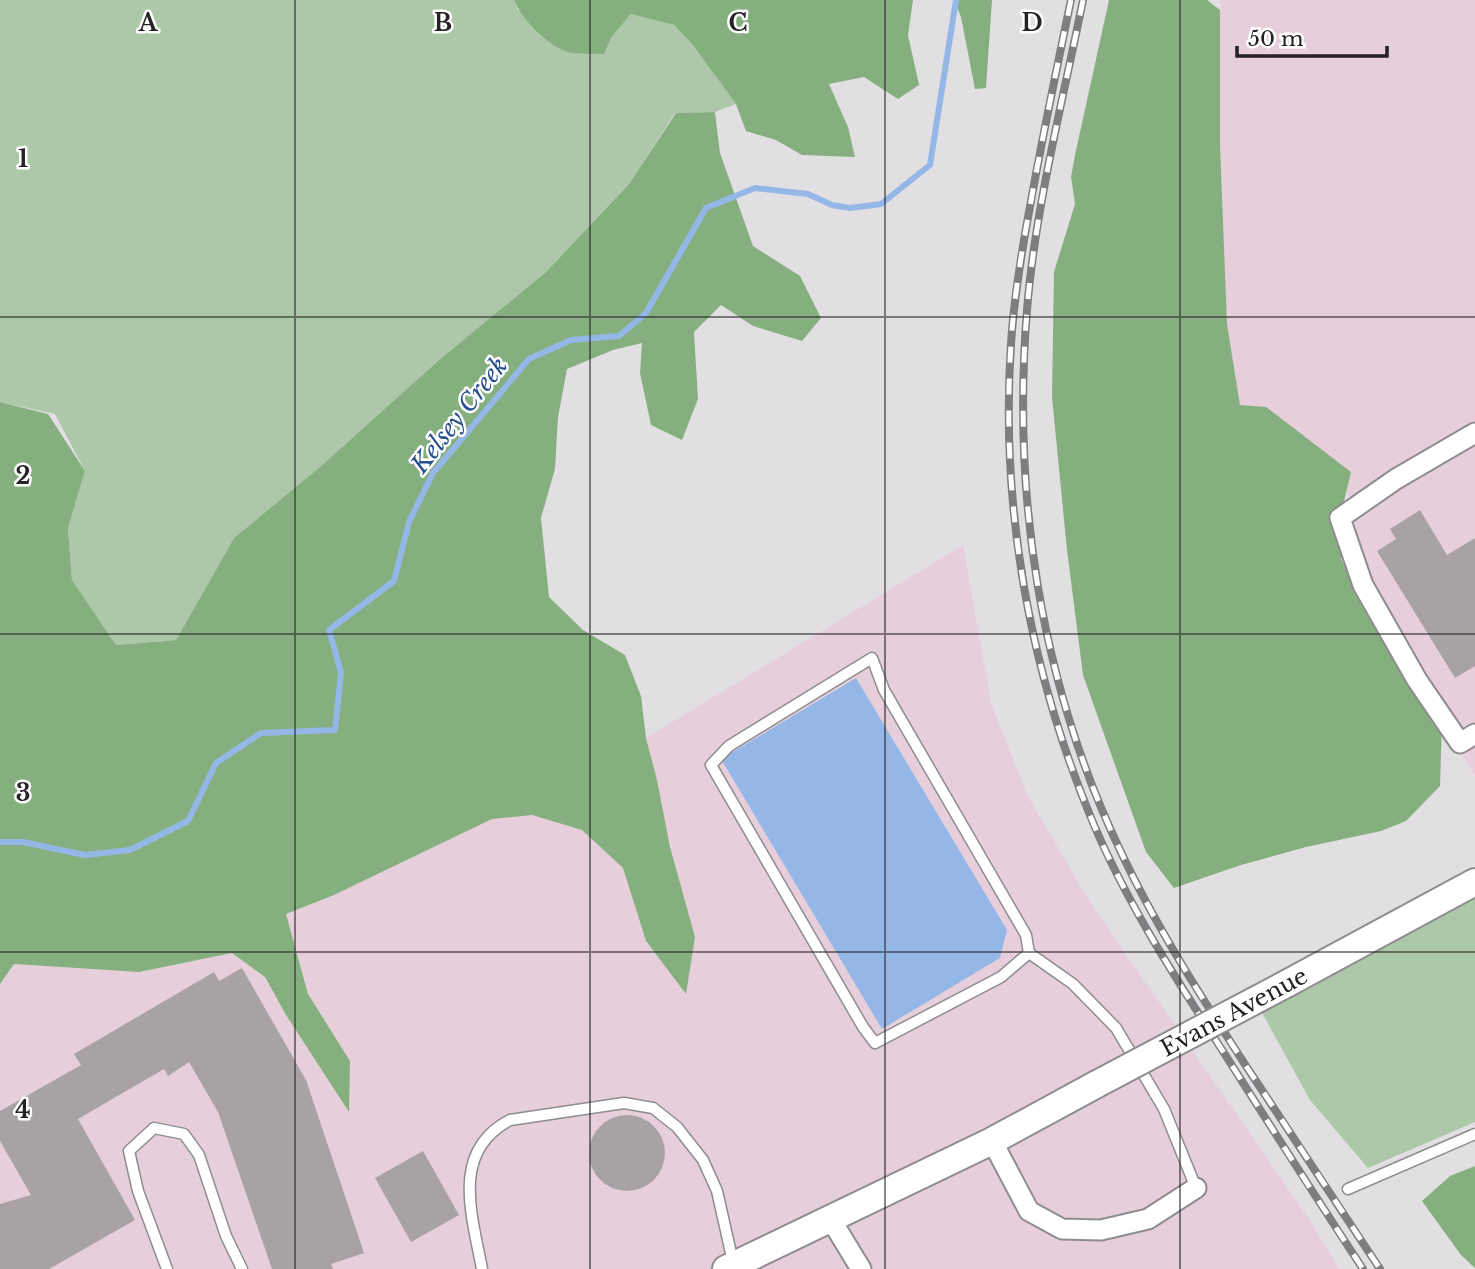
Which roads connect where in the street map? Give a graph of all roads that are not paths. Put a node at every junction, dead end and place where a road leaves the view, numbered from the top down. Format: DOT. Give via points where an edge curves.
graph roads {
  1 [pos="1475,433"];
  2 [pos="1468,739"];
  3 [pos="1475,882"];
  4 [pos="1029,953"];
  5 [pos="1475,1134"];
  6 [pos="992,1141"];
  7 [pos="1196,1188"];
  8 [pos="1348,1189"];
  9 [pos="830,1218"];
  10 [pos="730,1268"];
  11 [pos="167,1269"];
  12 [pos="242,1269"];
  13 [pos="482,1269"];
  14 [pos="861,1269"];
  1 -- 2 [label="street" via="1340,518 1363,585 1417,680"];
  3 -- 6 [label="street, Evans Avenue, bridge"];
  4 -- 4 [label="lane" via="1026,935 884,690 872,658 729,746 711,765 875,1043 1001,977"];
  4 -- 7 [label="lane" via="1073,984 1116,1028 1164,1110"];
  5 -- 8 [label="lane"];
  6 -- 7 [label="street" via="1029,1211 1062,1229 1101,1230 1148,1219"];
  6 -- 9 [label="street, Evans Avenue"];
  9 -- 10 [label="street, Evans Avenue"];
  9 -- 14 [label="street"];
  10 -- 13 [label="lane" via="717,1191 703,1160 677,1127 653,1108 624,1103 510,1119 482,1140 469,1179"];
  11 -- 12 [label="lane" via="138,1191 129,1151 154,1128 184,1134 199,1155"];
}
